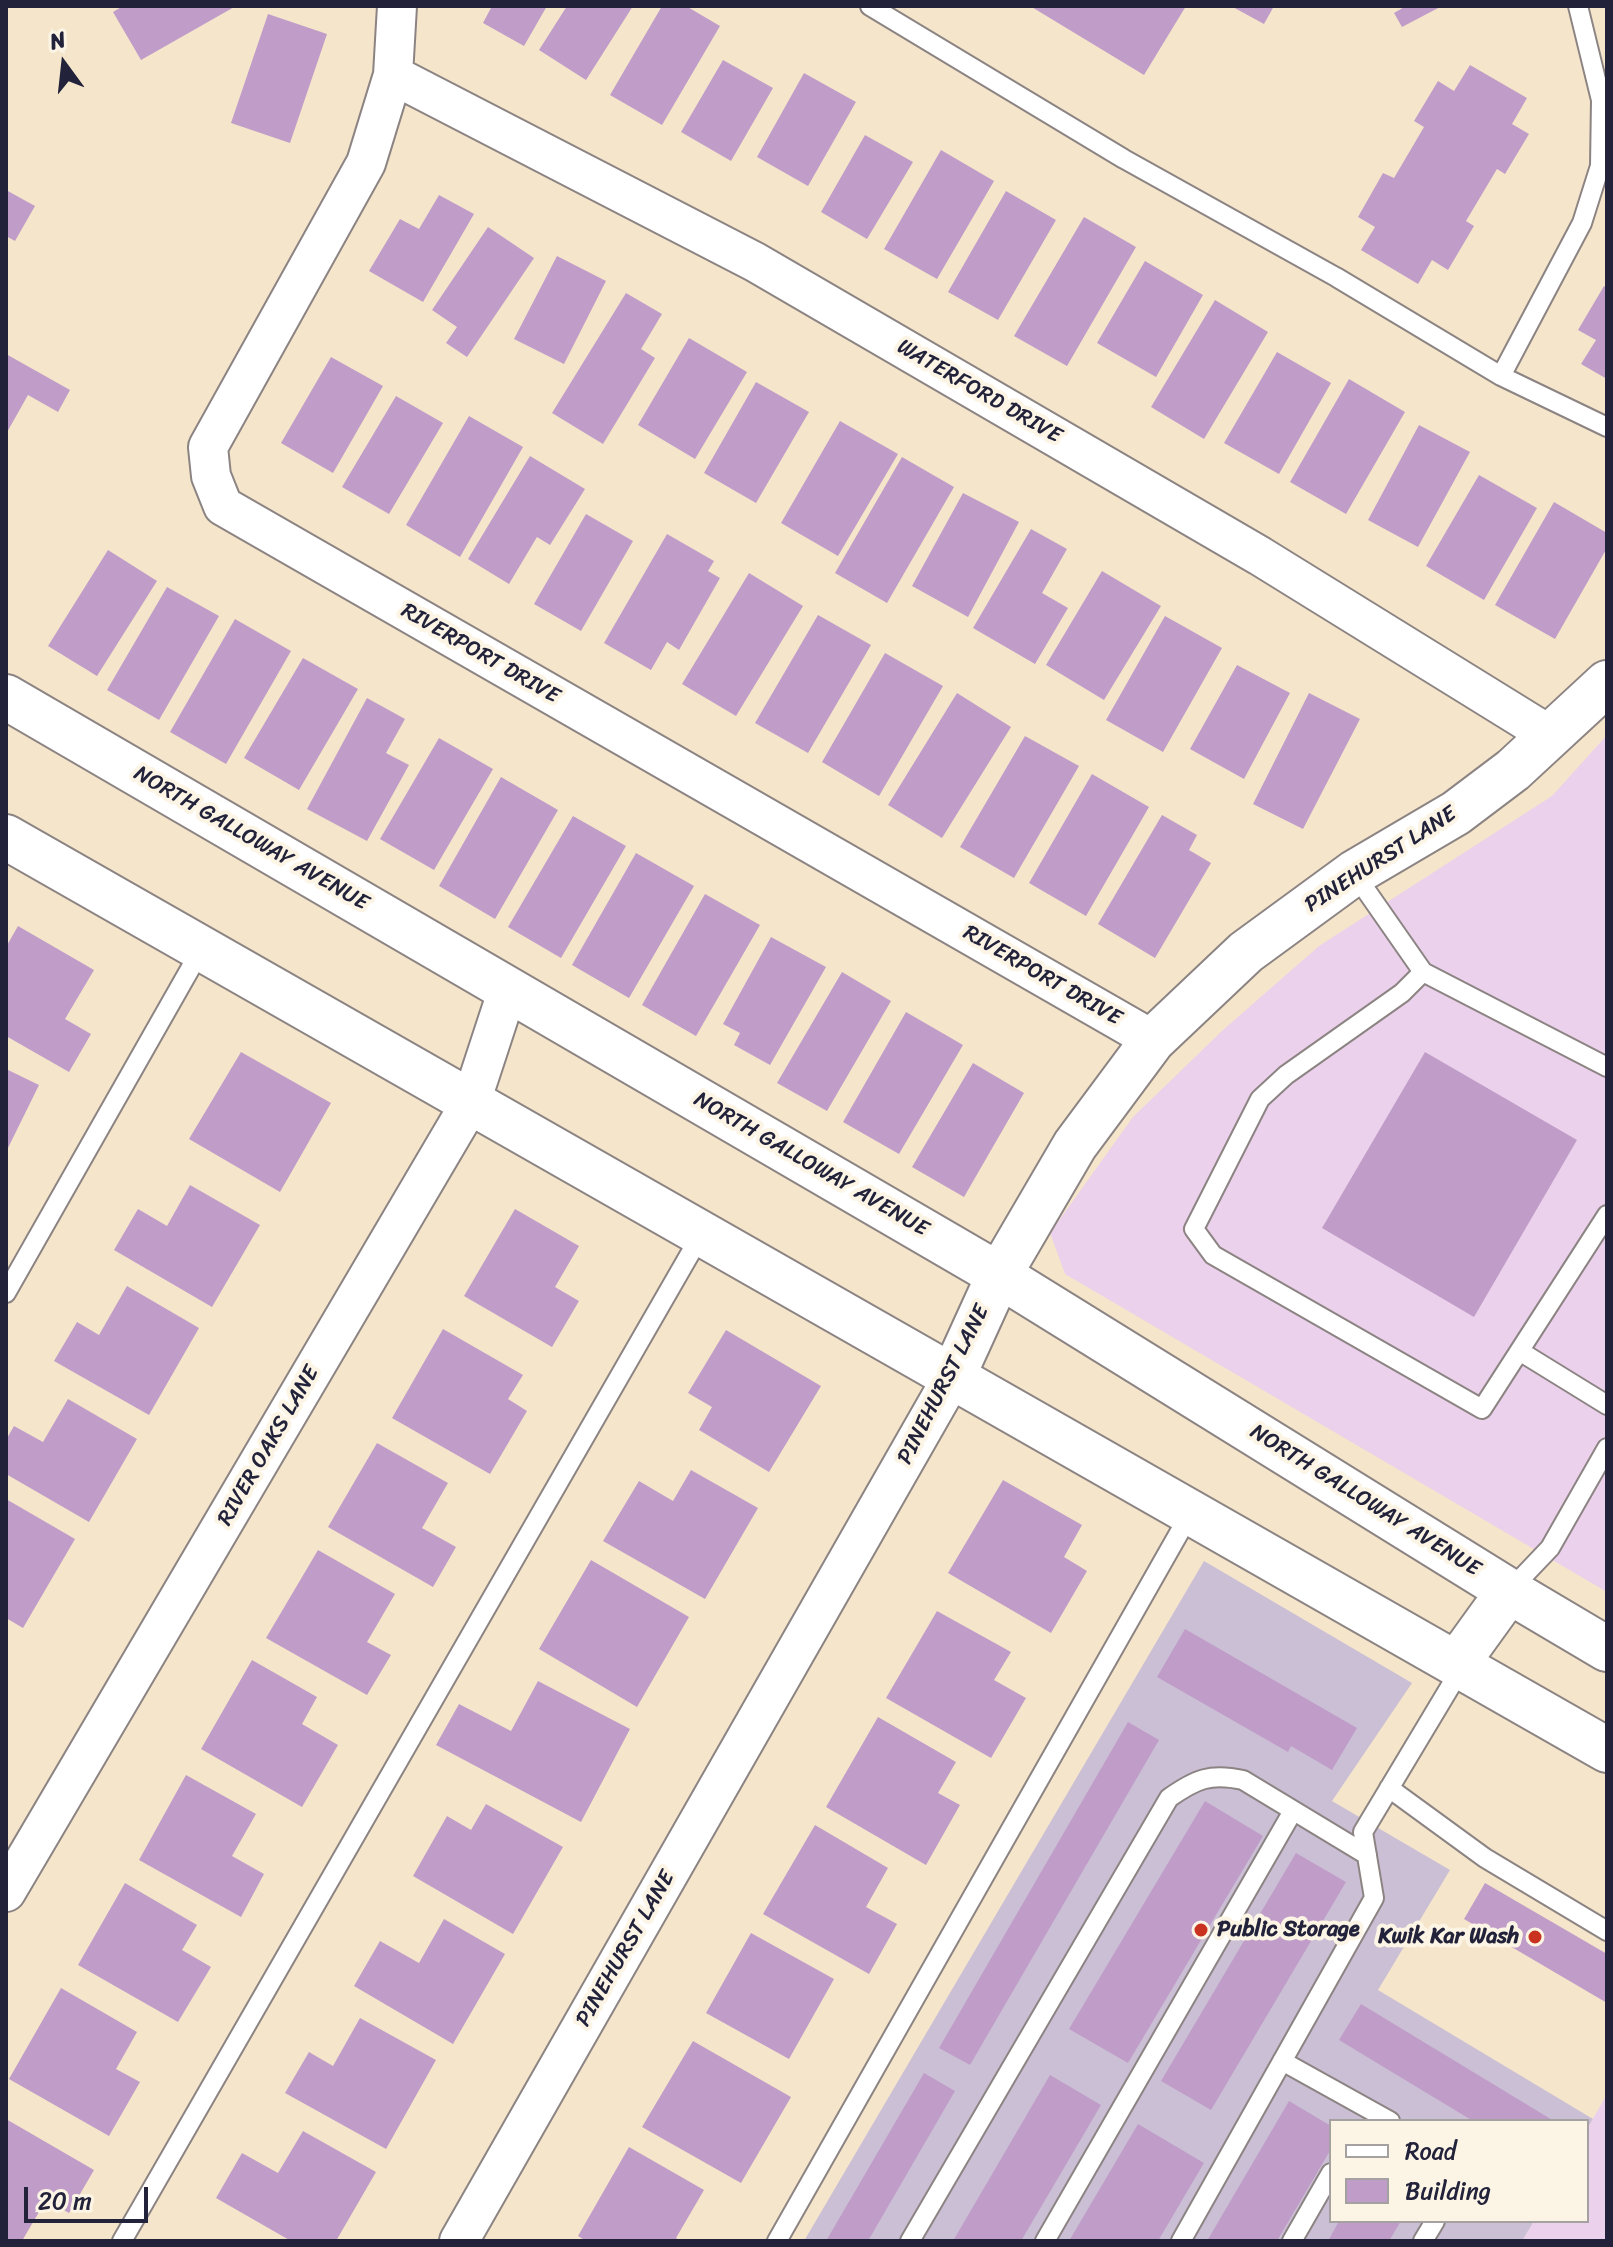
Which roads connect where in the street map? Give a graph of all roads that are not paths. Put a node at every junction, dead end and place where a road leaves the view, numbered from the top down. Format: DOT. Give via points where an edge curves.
graph roads {
  1 [pos="397,6"];
  2 [pos="870,6"];
  3 [pos="1578,6"];
  4 [pos="393,75"];
  5 [pos="1501,376"];
  6 [pos="1607,427"];
  7 [pos="1607,683"];
  8 [pos="8,702"];
  9 [pos="1551,736"];
  10 [pos="6,837"];
  11 [pos="1354,873"];
  12 [pos="202,948"];
  13 [pos="1423,972"];
  14 [pos="508,989"];
  15 [pos="1153,1040"];
  16 [pos="1607,1067"];
  17 [pos="471,1102"];
  18 [pos="1607,1215"];
  19 [pos="702,1233"];
  20 [pos="999,1275"];
  21 [pos="6,1293"];
  22 [pos="1521,1352"];
  23 [pos="953,1376"];
  24 [pos="1607,1405"];
  25 [pos="1607,1448"];
  26 [pos="1191,1512"];
  27 [pos="1509,1591"];
  28 [pos="1607,1649"];
  29 [pos="1459,1665"];
  30 [pos="1607,1750"];
  31 [pos="1389,1788"];
  32 [pos="1293,1811"];
  33 [pos="1367,1855"];
  34 [pos="6,1892"];
  35 [pos="1607,1931"];
  36 [pos="1282,2061"];
  37 [pos="1365,2115"];
  38 [pos="1329,2176"];
  39 [pos="1434,2223"];
  40 [pos="122,2241"];
  41 [pos="459,2241"];
  42 [pos="777,2241"];
  43 [pos="910,2241"];
  44 [pos="1045,2241"];
  45 [pos="1181,2241"];
  46 [pos="1292,2241"];
  47 [pos="1423,2241"];
  1 -- 4 [label="street, RIVERPORT DRIVE"];
  2 -- 5 [label="lane"];
  3 -- 5 [label="lane" via="1601,100 1600,166 1582,223"];
  4 -- 9 [label="street, WATERFORD DRIVE" via="755,262 1260,556"];
  4 -- 15 [label="street, RIVERPORT DRIVE" via="366,163 208,447 211,476 223,506"];
  5 -- 6 [label="lane"];
  7 -- 9 [label="main road, PINEHURST LANE"];
  8 -- 14 [label="main road, NORTH GALLOWAY AVENUE"];
  9 -- 11 [label="main road, PINEHURST LANE" via="1456,813"];
  10 -- 12 [label="main road"];
  11 -- 13 [label="lane"];
  11 -- 15 [label="main road, PINEHURST LANE" via="1246,952"];
  12 -- 17 [label="main road"];
  12 -- 21 [label="lane"];
  13 -- 16 [label="lane"];
  13 -- 22 [label="lane" via="1260,1099 1194,1229 1213,1255 1482,1409"];
  14 -- 17 [label="street, RIVER OAKS LANE"];
  14 -- 20 [label="main road, NORTH GALLOWAY AVENUE"];
  15 -- 20 [label="main road, PINEHURST LANE" via="1075,1145"];
  17 -- 19 [label="main road"];
  17 -- 34 [label="street, RIVER OAKS LANE"];
  18 -- 22 [label="lane"];
  19 -- 23 [label="main road"];
  19 -- 40 [label="lane"];
  20 -- 23 [label="main road, PINEHURST LANE"];
  20 -- 27 [label="main road, NORTH GALLOWAY AVENUE"];
  22 -- 24 [label="lane"];
  23 -- 26 [label="main road"];
  23 -- 41 [label="street, PINEHURST LANE"];
  25 -- 27 [label="lane" via="1550,1548"];
  26 -- 29 [label="main road"];
  26 -- 42 [label="lane"];
  27 -- 28 [label="main road, NORTH GALLOWAY AVENUE"];
  27 -- 29 [label="main road"];
  29 -- 30 [label="main road"];
  29 -- 31 [label="lane"];
  31 -- 33 [label="lane" via="1363,1832"];
  31 -- 35 [label="lane" via="1485,1858"];
  32 -- 33 [label="lane"];
  32 -- 43 [label="lane" via="1243,1780 1221,1776 1192,1782 1169,1798"];
  32 -- 44 [label="lane"];
  33 -- 36 [label="lane" via="1374,1898"];
  36 -- 37 [label="lane"];
  36 -- 45 [label="lane"];
  38 -- 46 [label="lane"];
  39 -- 47 [label="lane"];
}
